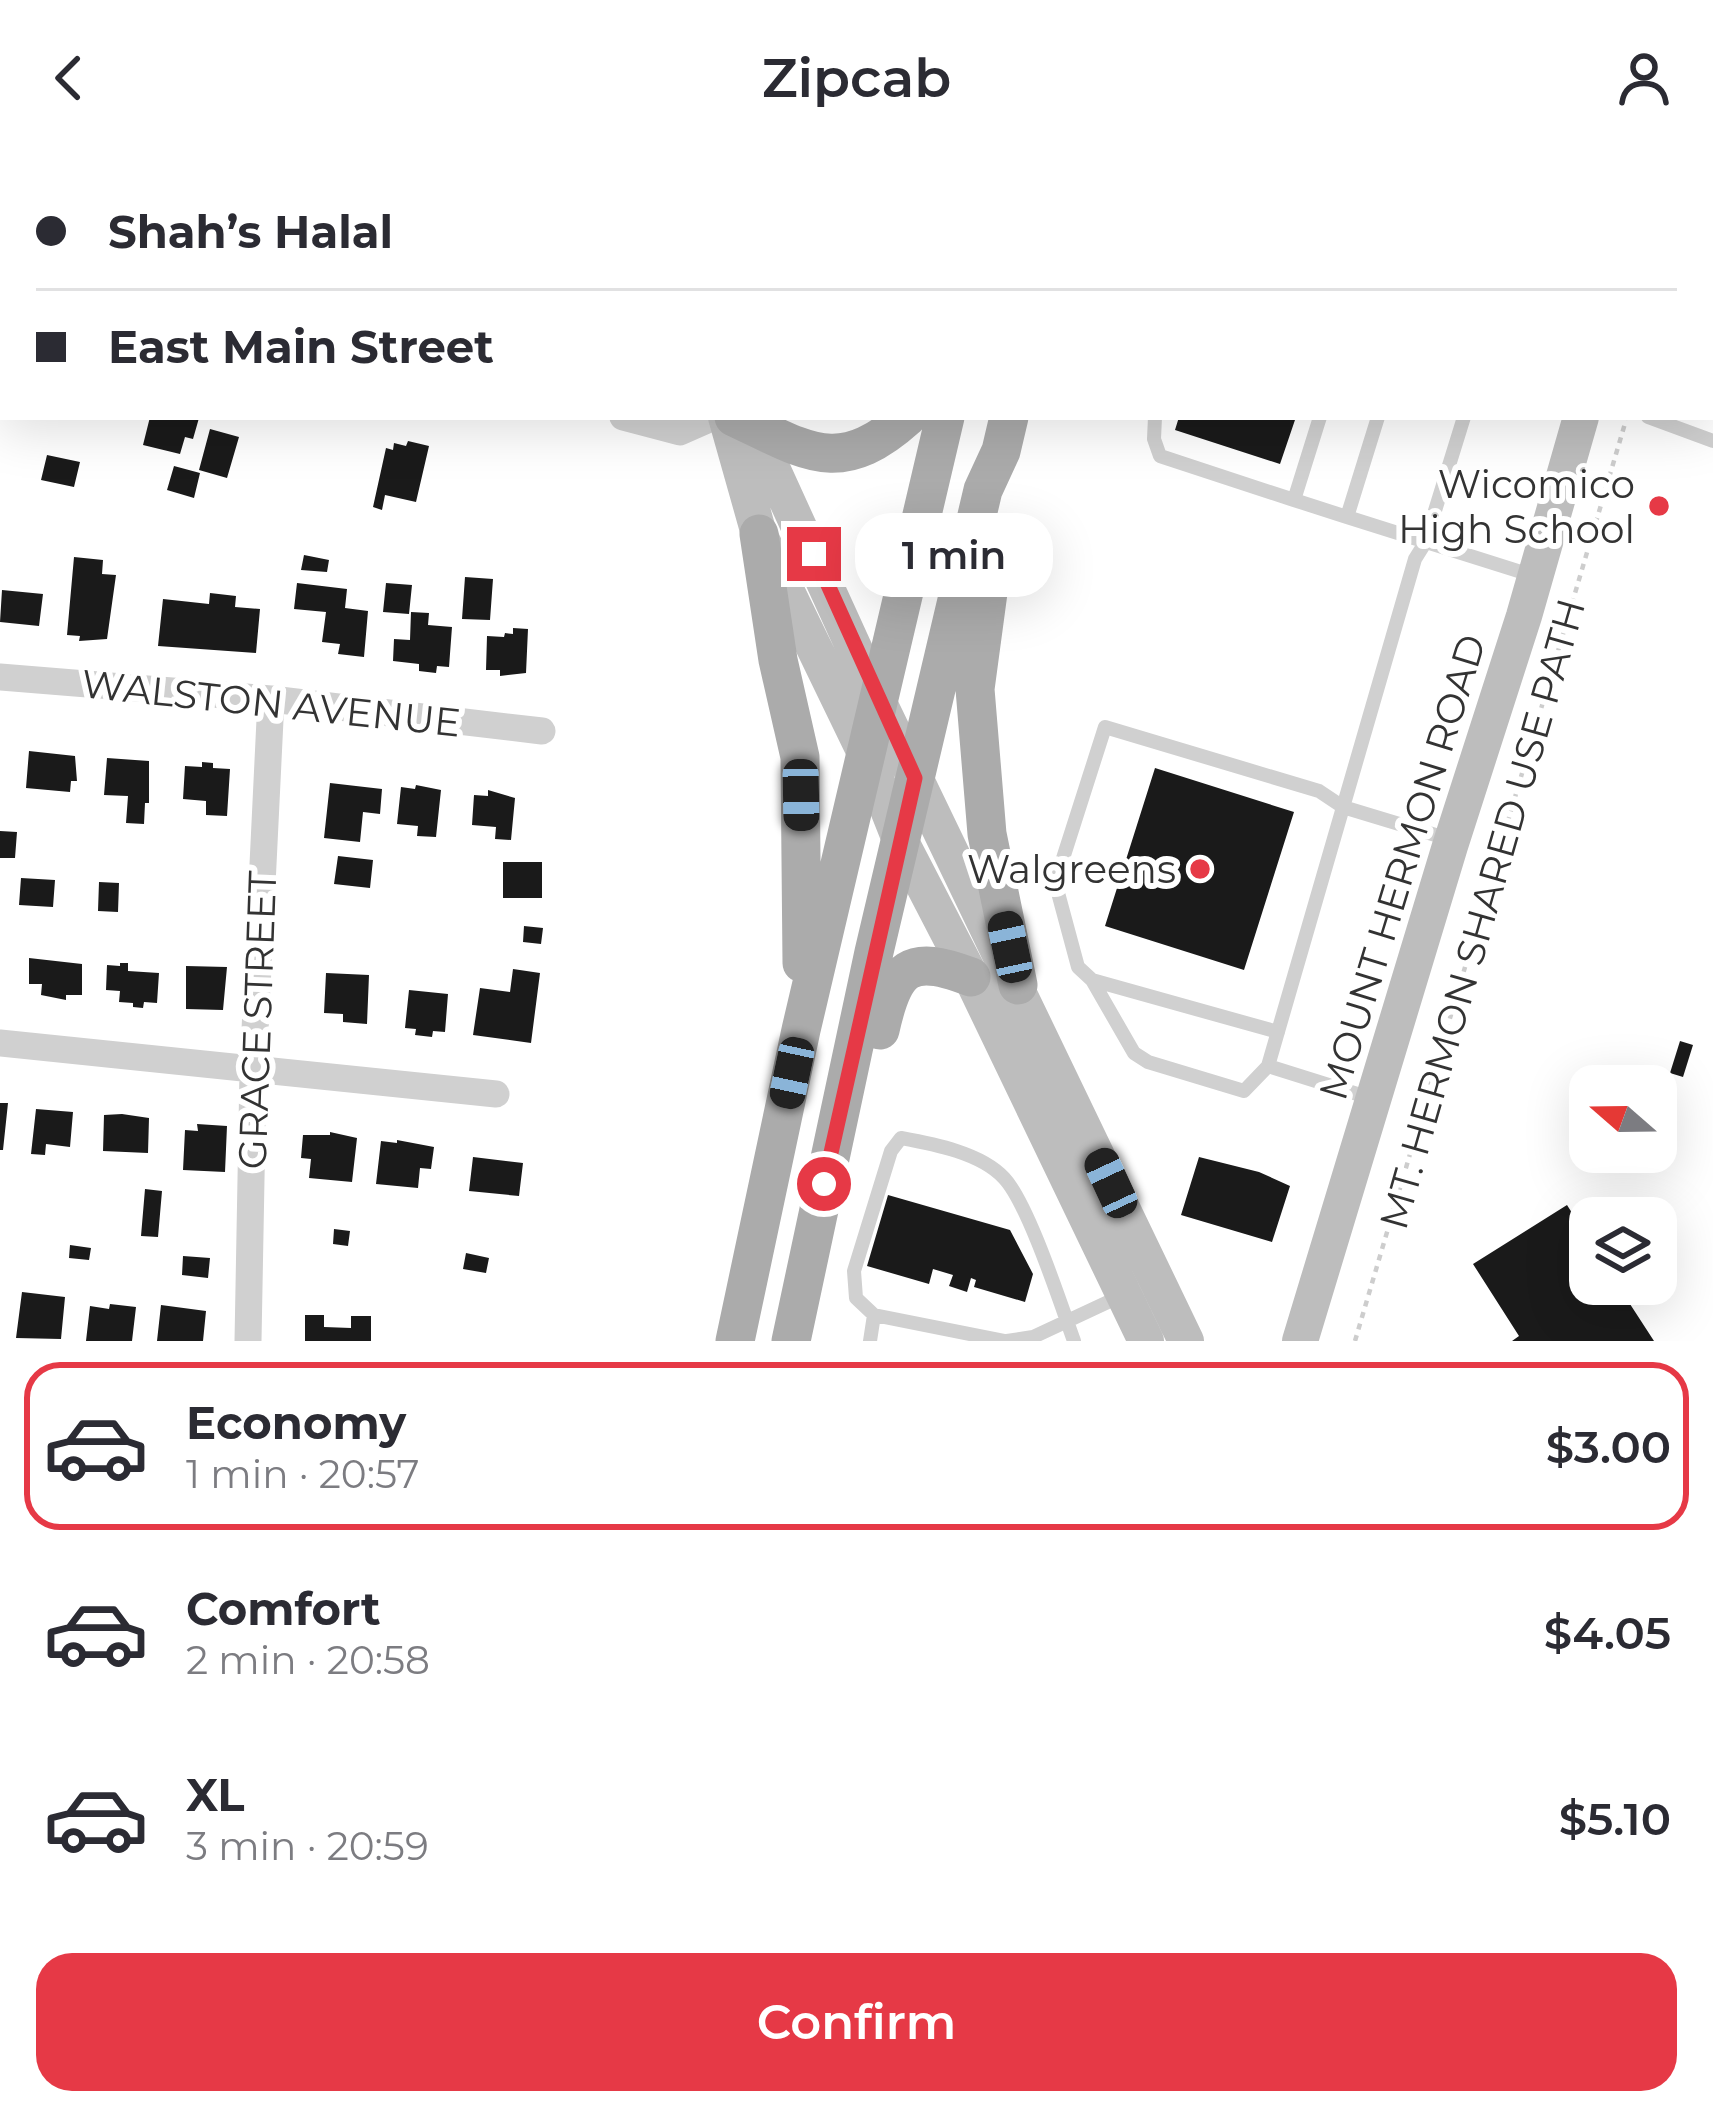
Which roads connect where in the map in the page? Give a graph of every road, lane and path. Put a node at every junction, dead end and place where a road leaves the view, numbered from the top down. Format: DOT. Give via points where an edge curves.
graph roads {
  1 [pos="634,420"];
  2 [pos="707,420"];
  3 [pos="731,420"];
  4 [pos="733,420"];
  5 [pos="737,420"];
  6 [pos="904,420"];
  7 [pos="944,420"];
  8 [pos="1155,420"];
  9 [pos="1319,420"];
  10 [pos="1377,420"];
  11 [pos="1463,420"];
  12 [pos="1580,420"];
  13 [pos="1626,420"];
  14 [pos="1656,420"];
  15 [pos="1005,434"];
  16 [pos="1713,441"];
  17 [pos="1294,500"];
  18 [pos="1347,517"];
  19 [pos="759,535"];
  20 [pos="1425,543"];
  21 [pos="1535,577"];
  22 [pos="0,677"];
  23 [pos="272,699"];
  24 [pos="880,705"];
  25 [pos="542,731"];
  26 [pos="868,759"];
  27 [pos="915,778"];
  28 [pos="1343,807"];
  29 [pos="901,840"];
  30 [pos="1452,840"];
  31 [pos="971,977"];
  32 [pos="1092,980"];
  33 [pos="1018,985"];
  34 [pos="801,1030"];
  35 [pos="1278,1032"];
  36 [pos="0,1043"];
  37 [pos="1268,1066"];
  38 [pos="253,1071"];
  39 [pos="496,1094"];
  40 [pos="1373,1099"];
  41 [pos="832,1144"];
  42 [pos="1123,1294"];
  43 [pos="874,1315"];
  44 [pos="1067,1322"];
  45 [pos="944,1335"];
  46 [pos="973,1338"];
  47 [pos="1298,1338"];
  48 [pos="1026,1340"];
  49 [pos="248,1341"];
  50 [pos="735,1341"];
  51 [pos="791,1341"];
  52 [pos="870,1341"];
  53 [pos="1006,1341"];
  54 [pos="1074,1341"];
  55 [pos="1146,1341"];
  56 [pos="1186,1341"];
  57 [pos="1355,1341"];
  1 -- 2 [label="street" via="680,432"];
  3 -- 19 [label="main road"];
  4 -- 24 [label="main road" via="762,446"];
  5 -- 6 [label="main road" via="831,455 857,452"];
  7 -- 24 [label="main road"];
  8 -- 17 [label="lane" via="1160,456"];
  9 -- 17 [label="lane"];
  10 -- 18 [label="lane"];
  11 -- 20 [label="lane"];
  12 -- 21 [label="main road, MOUNT HERMON ROAD"];
  13 -- 57 [label="path, MT. HERMON SHARED USE PATH"];
  14 -- 16 [label="lane"];
  15 -- 27 [label="main road" via="983,490"];
  15 -- 33 [label="main road" via="976,689 987,834"];
  17 -- 18 [label="lane"];
  18 -- 20 [label="lane"];
  19 -- 26 [label="main road"];
  19 -- 34 [label="main road" via="800,757"];
  20 -- 21 [label="lane"];
  20 -- 28 [label="lane"];
  21 -- 30 [label="main road, MOUNT HERMON ROAD"];
  22 -- 23 [label="street, WALSTON AVENUE"];
  23 -- 25 [label="street, WALSTON AVENUE"];
  23 -- 38 [label="street, GRACE STREET"];
  24 -- 26 [label="main road"];
  24 -- 27 [label="main road"];
  26 -- 29 [label="main road"];
  26 -- 34 [label="main road"];
  27 -- 29 [label="main road"];
  27 -- 33 [label="main road"];
  28 -- 30 [label="lane"];
  28 -- 32 [label="lane" via="1319,791 1105,727 1058,874 1078,967"];
  28 -- 35 [label="lane"];
  29 -- 31 [label="main road"];
  29 -- 41 [label="main road"];
  30 -- 40 [label="main road, MOUNT HERMON ROAD"];
  31 -- 41 [label="main road" via="925,964 901,972 871,1072"];
  31 -- 42 [label="main road"];
  32 -- 35 [label="lane"];
  32 -- 37 [label="lane" via="1134,1053 1148,1062 1244,1091"];
  33 -- 56 [label="main road"];
  34 -- 50 [label="main road"];
  35 -- 37 [label="lane"];
  36 -- 38 [label="street"];
  37 -- 40 [label="lane"];
  38 -- 39 [label="street"];
  38 -- 49 [label="street, GRACE STREET"];
  40 -- 47 [label="main road, MOUNT HERMON ROAD"];
  41 -- 51 [label="main road"];
  42 -- 44 [label="lane"];
  42 -- 55 [label="main road"];
  43 -- 44 [label="lane" via="856,1298 854,1270 901,1138 973,1158 1004,1178"];
  43 -- 45 [label="lane"];
  43 -- 52 [label="lane"];
  44 -- 48 [label="lane"];
  44 -- 54 [label="lane"];
  45 -- 46 [label="lane"];
  46 -- 53 [label="lane"];
  48 -- 53 [label="lane"];
}
